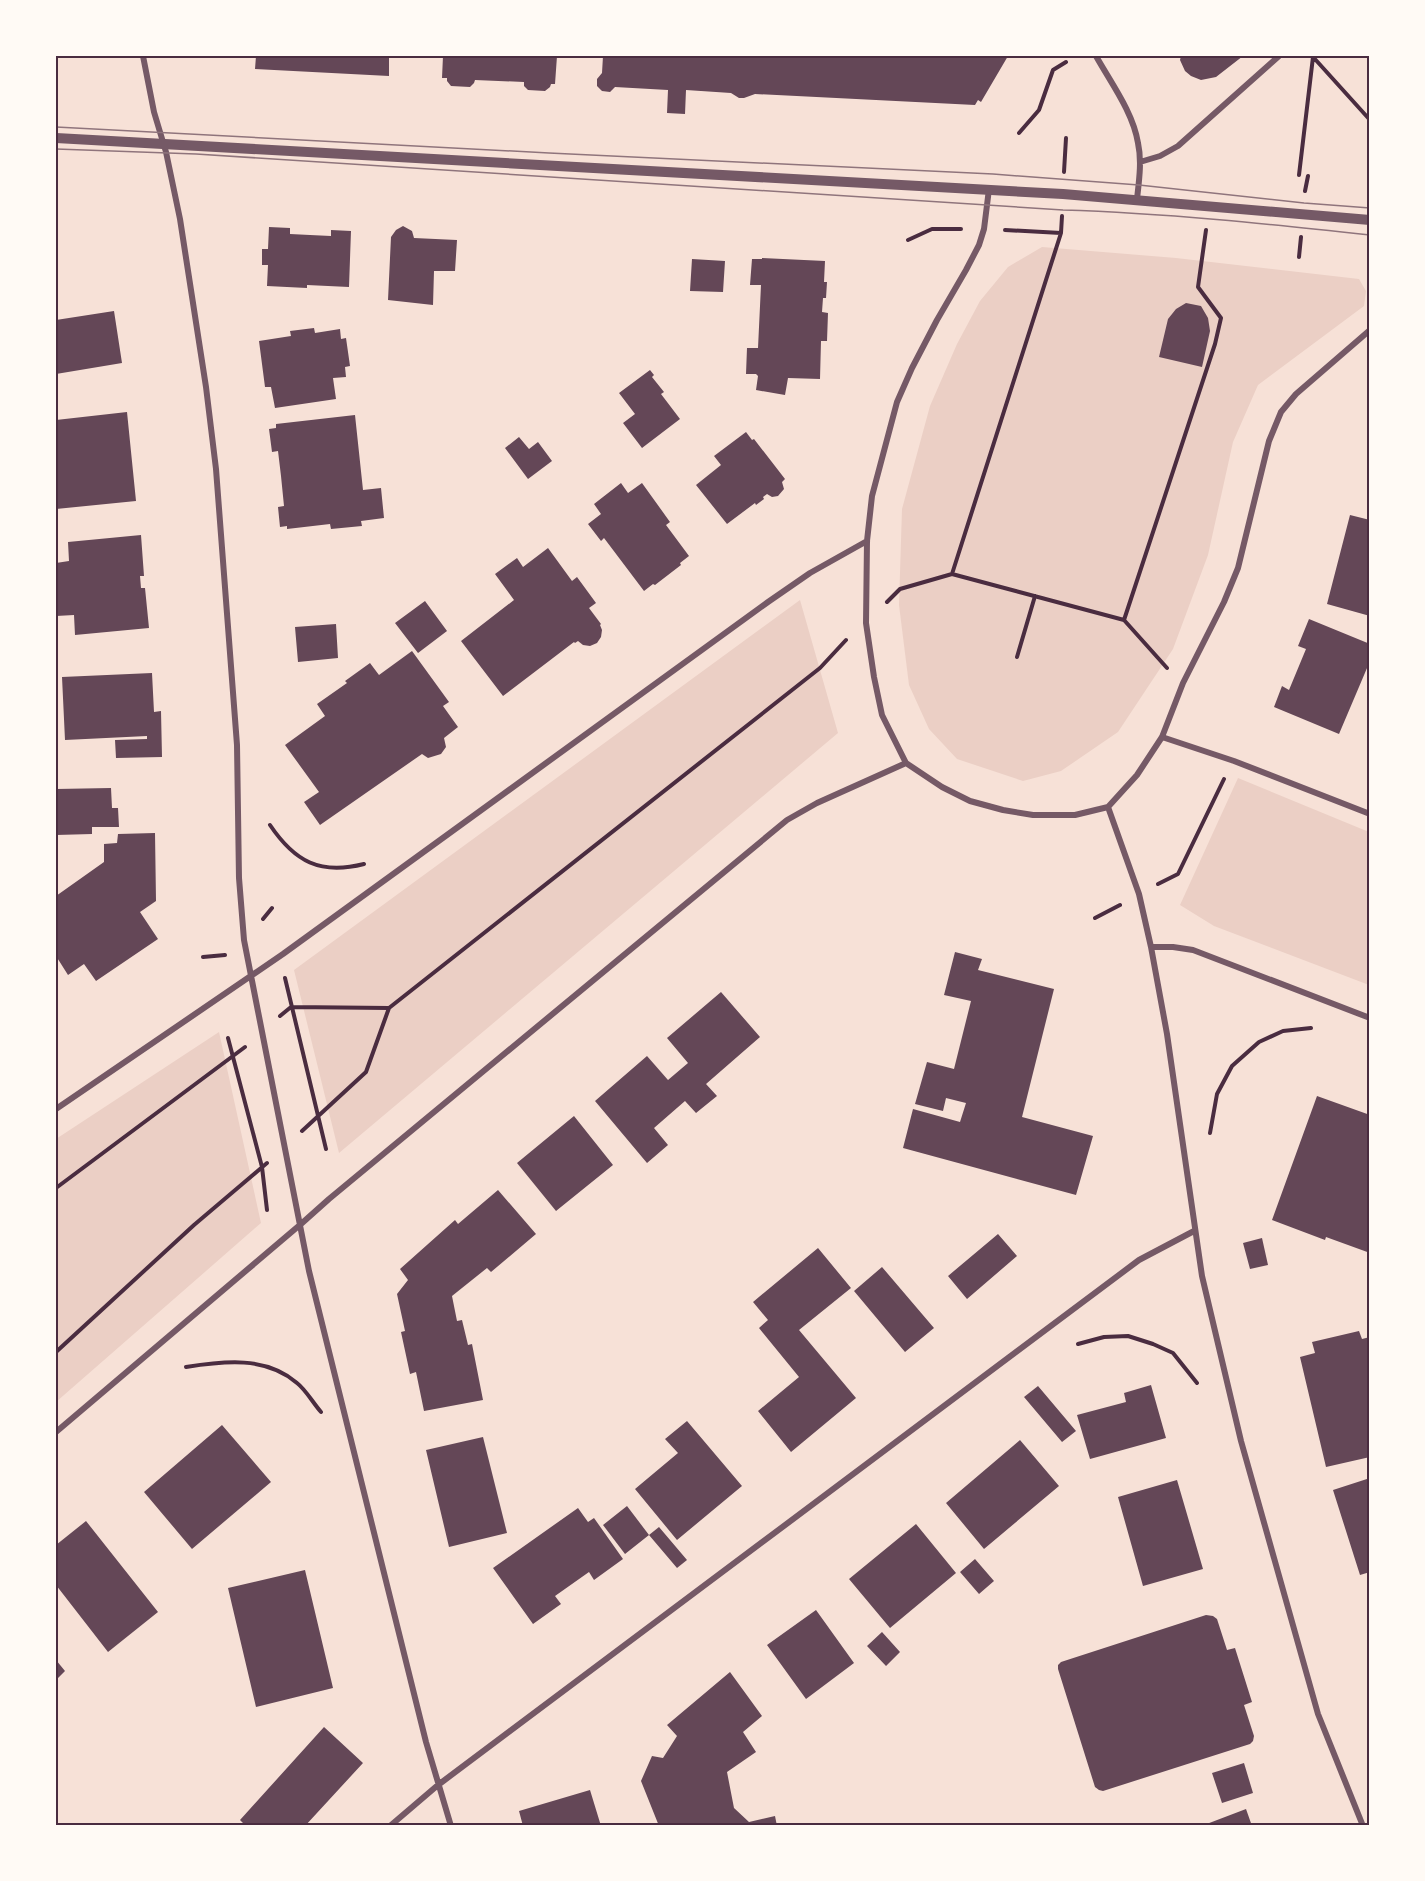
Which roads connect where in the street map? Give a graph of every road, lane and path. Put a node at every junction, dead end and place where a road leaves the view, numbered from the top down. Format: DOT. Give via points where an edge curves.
graph roads {
  1 [pos="143,56"];
  2 [pos="1096,56"];
  3 [pos="1279,56"];
  4 [pos="1314,56"];
  5 [pos="1066,62"];
  6 [pos="1370,120"];
  7 [pos="1019,133"];
  8 [pos="56,138"];
  9 [pos="1066,138"];
  10 [pos="163,143"];
  11 [pos="1064,162"];
  12 [pos="1140,162"];
  13 [pos="1299,175"];
  14 [pos="1308,176"];
  15 [pos="988,189"];
  16 [pos="1305,190"];
  17 [pos="1063,194"];
  18 [pos="1137,199"];
  19 [pos="1370,220"];
  20 [pos="1204,246"];
  21 [pos="1370,330"];
  22 [pos="867,541"];
  23 [pos="952,574"];
  24 [pos="900,589"];
  25 [pos="1035,597"];
  26 [pos="1124,620"];
  27 [pos="848,639"];
  28 [pos="1017,657"];
  29 [pos="1163,664"];
  30 [pos="1162,737"];
  31 [pos="1234,761"];
  32 [pos="906,763"];
  33 [pos="1108,807"];
  34 [pos="1370,814"];
  35 [pos="270,825"];
  36 [pos="364,864"];
  37 [pos="1139,894"];
  38 [pos="1095,918"];
  39 [pos="1151,947"];
  40 [pos="251,976"];
  41 [pos="285,978"];
  42 [pos="291,1007"];
  43 [pos="389,1008"];
  44 [pos="278,1018"];
  45 [pos="1370,1018"];
  46 [pos="1311,1028"];
  47 [pos="228,1038"];
  48 [pos="245,1047"];
  49 [pos="234,1056"];
  50 [pos="56,1108"];
  51 [pos="318,1116"];
  52 [pos="305,1128"];
  53 [pos="1210,1133"];
  54 [pos="326,1149"];
  55 [pos="269,1161"];
  56 [pos="262,1167"];
  57 [pos="56,1188"];
  58 [pos="267,1210"];
  59 [pos="301,1224"];
  60 [pos="1194,1231"];
  61 [pos="1078,1344"];
  62 [pos="56,1352"];
  63 [pos="186,1367"];
  64 [pos="1197,1383"];
  65 [pos="321,1412"];
  66 [pos="56,1432"];
  67 [pos="438,1785"];
  68 [pos="390,1826"];
  69 [pos="451,1826"];
  70 [pos="1363,1826"];
  1 -- 10 [label="street"];
  2 -- 12 [label="street" via="1131,120"];
  3 -- 12 [label="street" via="1178,146"];
  4 -- 6 [label="path"];
  4 -- 13 [label="path"];
  5 -- 7 [label="path" via="1053,70 1040,110"];
  8 -- 10 [label="street"];
  9 -- 11 [label="path"];
  10 -- 15 [label="street"];
  10 -- 40 [label="street" via="180,219 216,469 237,745 239,878"];
  12 -- 18 [label="street"];
  14 -- 16 [label="path"];
  15 -- 17 [label="street"];
  15 -- 22 [label="street" via="979,245 897,402 872,496"];
  17 -- 18 [label="street"];
  17 -- 23 [label="path" via="1061,233"];
  18 -- 19 [label="street"];
  20 -- 26 [label="path" via="1198,287 1221,318"];
  21 -- 30 [label="street" via="1296,394 1281,412 1269,441 1238,568"];
  22 -- 32 [label="street" via="866,623 874,677 882,715"];
  22 -- 40 [label="street" via="768,602"];
  23 -- 24 [label="path"];
  23 -- 25 [label="path"];
  25 -- 26 [label="path"];
  25 -- 28 [label="path"];
  26 -- 29 [label="path"];
  27 -- 43 [label="path" via="820,668"];
  30 -- 31 [label="street"];
  30 -- 33 [label="street" via="1137,775"];
  31 -- 34 [label="street"];
  31 -- 37 [label="path" via="1178,874"];
  32 -- 33 [label="street" via="942,788 1003,810 1075,815"];
  32 -- 59 [label="street" via="788,820"];
  33 -- 37 [label="street"];
  35 -- 36 [label="path" via="301,859 321,868 346,869"];
  37 -- 38 [label="path"];
  37 -- 39 [label="street"];
  39 -- 45 [label="street" via="1193,950"];
  39 -- 60 [label="street"];
  40 -- 50 [label="street"];
  40 -- 59 [label="street"];
  41 -- 42 [label="path"];
  42 -- 43 [label="path"];
  42 -- 44 [label="path"];
  42 -- 51 [label="path"];
  43 -- 51 [label="path" via="366,1072"];
  46 -- 53 [label="path" via="1283,1031 1259,1042 1232,1066 1217,1094"];
  47 -- 49 [label="path"];
  48 -- 49 [label="path"];
  49 -- 56 [label="path"];
  49 -- 57 [label="path"];
  51 -- 52 [label="path"];
  51 -- 54 [label="path"];
  55 -- 56 [label="path"];
  56 -- 58 [label="path"];
  56 -- 62 [label="path"];
  59 -- 66 [label="street"];
  59 -- 67 [label="street" via="309,1271"];
  60 -- 67 [label="street" via="1139,1260"];
  60 -- 70 [label="street" via="1241,1441 1318,1714"];
  61 -- 64 [label="path" via="1104,1336 1128,1336 1153,1344 1173,1353"];
  63 -- 65 [label="path" via="219,1361 273,1368 298,1383"];
  67 -- 68 [label="street"];
  67 -- 69 [label="street"];
}
